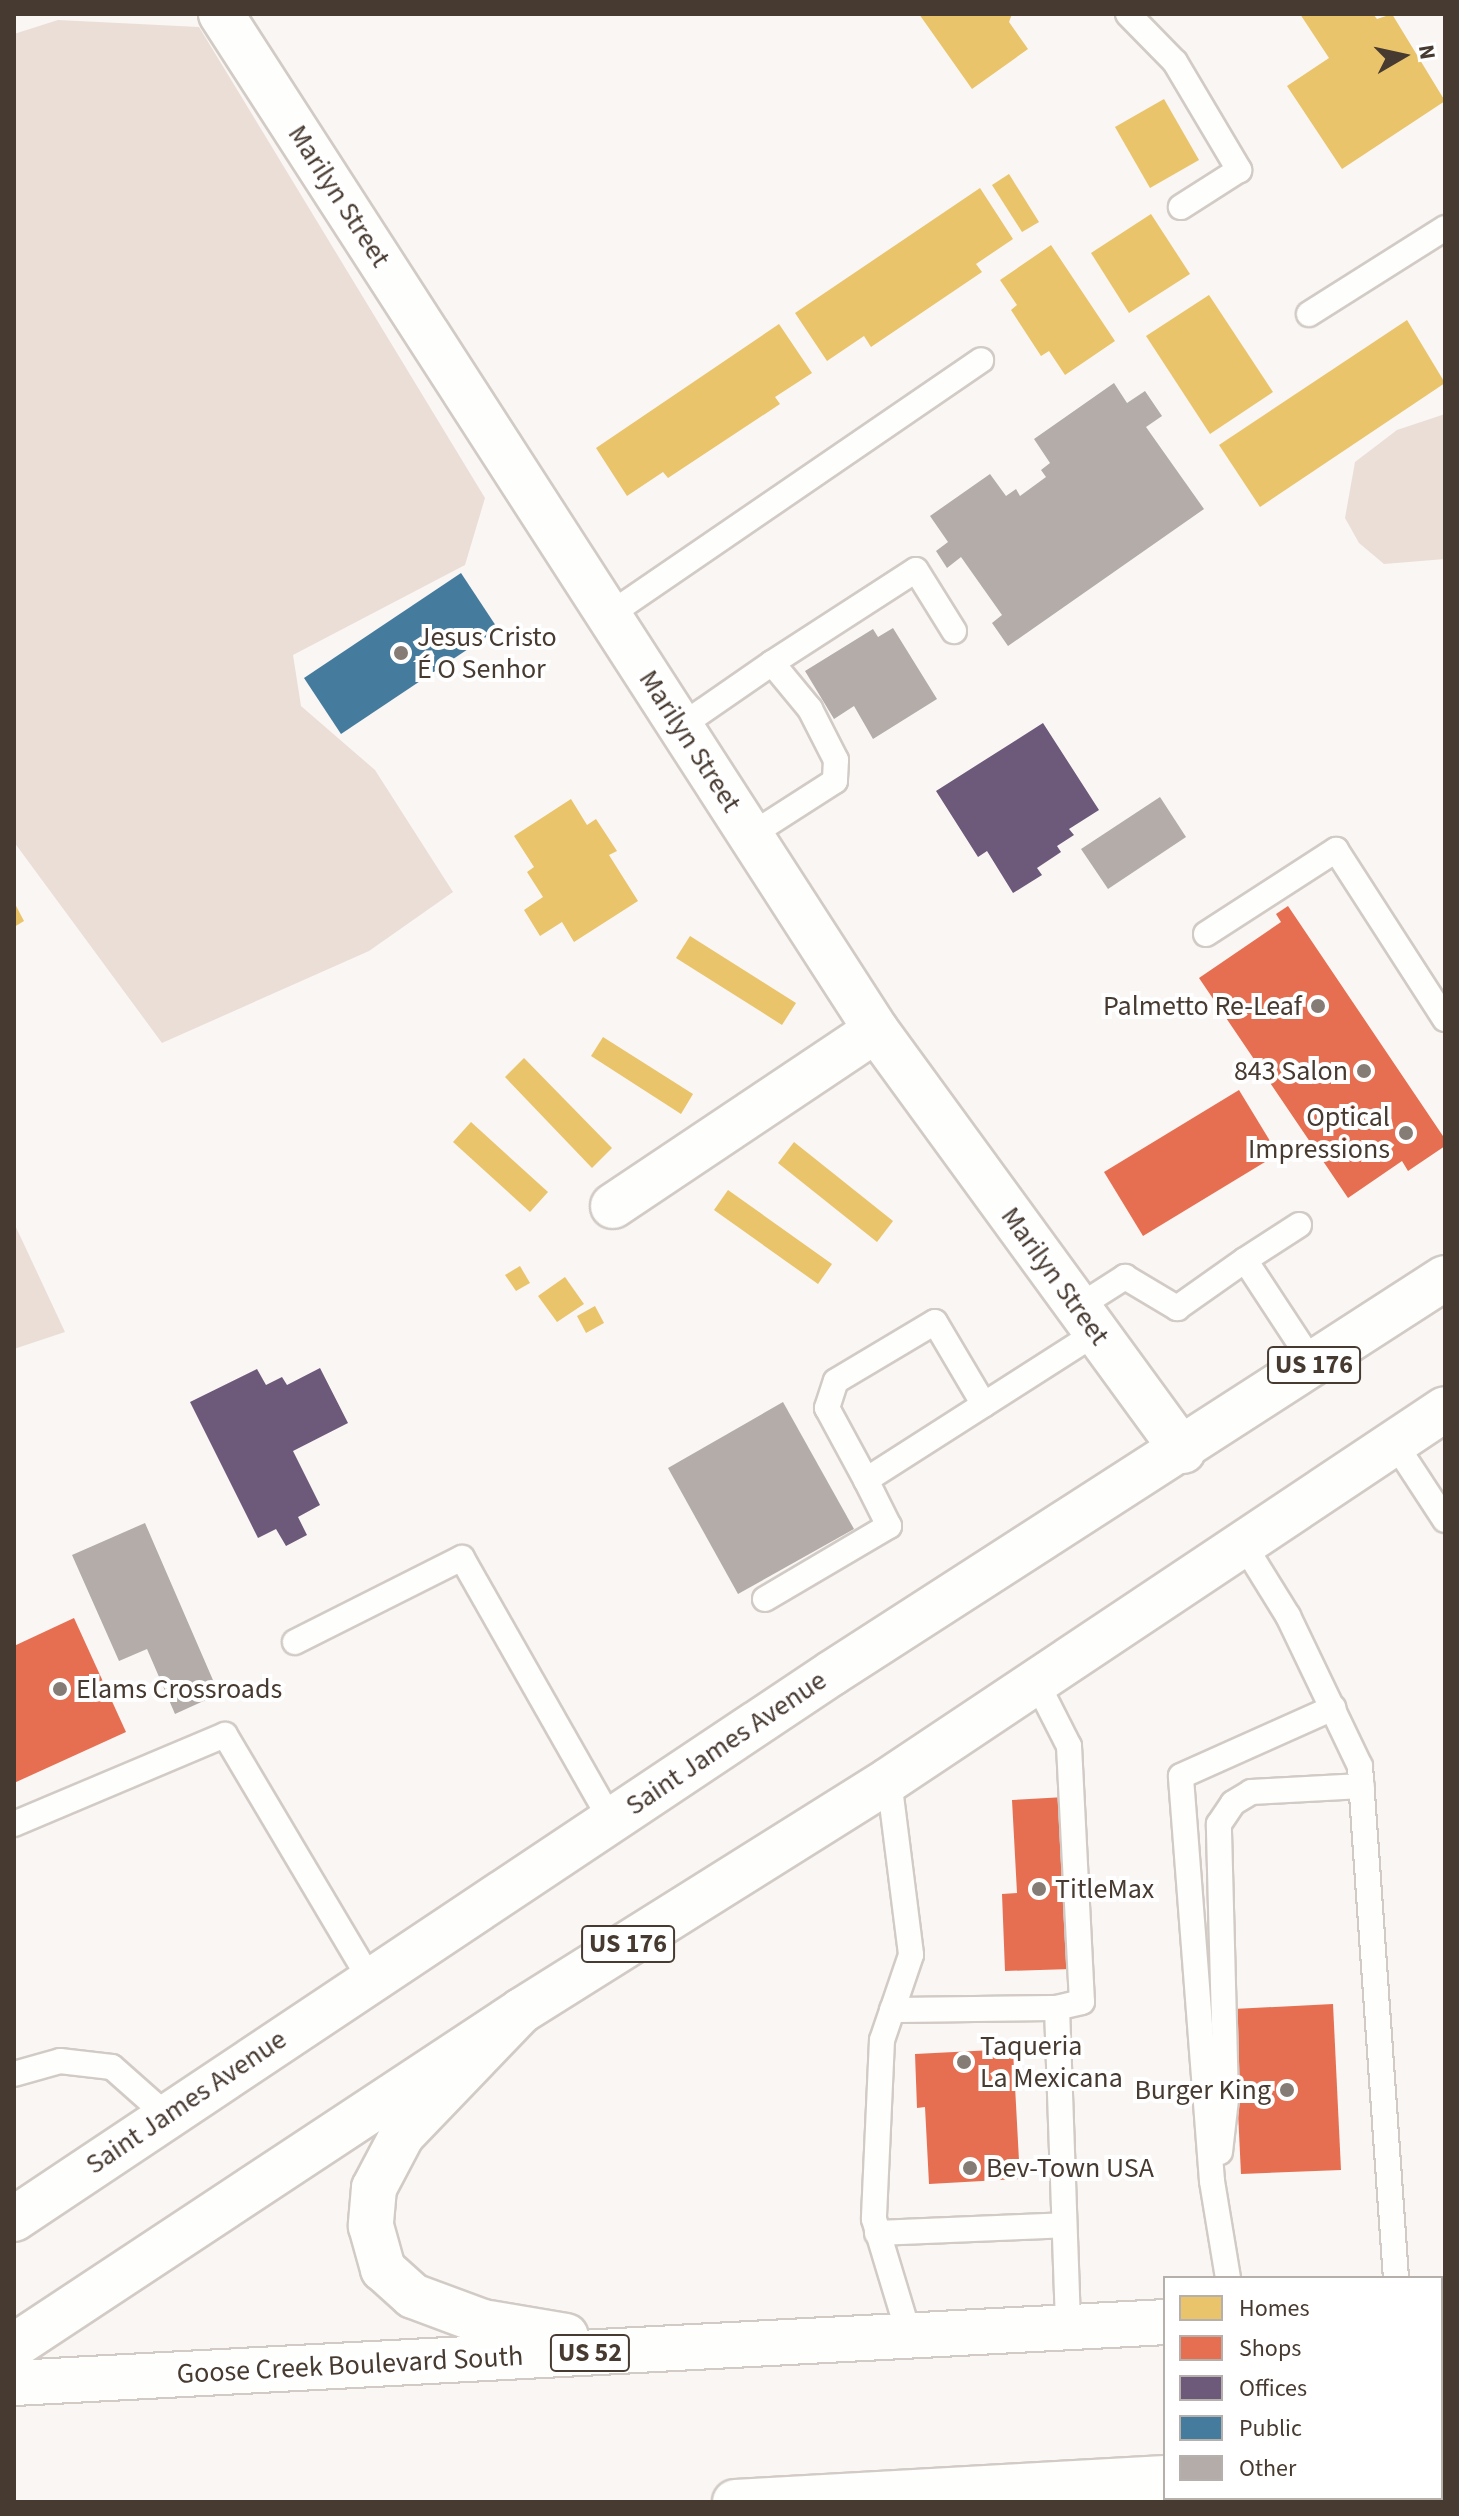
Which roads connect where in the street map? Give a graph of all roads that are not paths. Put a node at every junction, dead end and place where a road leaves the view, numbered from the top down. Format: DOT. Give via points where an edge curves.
graph roads {
  1 [pos="221,14"];
  2 [pos="1128,14"];
  3 [pos="1181,207"];
  4 [pos="1445,228"];
  5 [pos="1309,314"];
  6 [pos="981,360"];
  7 [pos="609,615"];
  8 [pos="954,631"];
  9 [pos="772,663"];
  10 [pos="681,726"];
  11 [pos="751,835"];
  12 [pos="1206,934"];
  13 [pos="1445,1019"];
  14 [pos="876,1030"];
  15 [pos="613,1206"];
  16 [pos="1299,1225"];
  17 [pos="1245,1260"];
  18 [pos="1445,1278"];
  19 [pos="1087,1320"];
  20 [pos="1314,1365"];
  21 [pos="984,1405"];
  22 [pos="1445,1409"];
  23 [pos="1394,1442"];
  24 [pos="1183,1451"];
  25 [pos="866,1480"];
  26 [pos="1445,1520"];
  27 [pos="1244,1545"];
  28 [pos="765,1599"];
  29 [pos="295,1642"];
  30 [pos="1036,1681"];
  31 [pos="1333,1708"];
  32 [pos="889,1780"];
  33 [pos="1362,1786"];
  34 [pos="611,1820"];
  35 [pos="14,1824"];
  36 [pos="370,1979"];
  37 [pos="1057,2008"];
  38 [pos="892,2010"];
  39 [pos="521,2011"];
  40 [pos="14,2074"];
  41 [pos="166,2115"];
  42 [pos="1215,2202"];
  43 [pos="14,2219"];
  44 [pos="1064,2225"];
  45 [pos="877,2233"];
  46 [pos="1228,2276"];
  47 [pos="1396,2276"];
  48 [pos="1163,2322"];
  49 [pos="1068,2327"];
  50 [pos="909,2335"];
  51 [pos="14,2346"];
  52 [pos="647,2350"];
  53 [pos="14,2383"];
  54 [pos="1163,2478"];
  55 [pos="735,2502"];
  1 -- 7 [label="main road, Marilyn Street"];
  2 -- 3 [label="lane" via="1175,62 1239,170"];
  4 -- 5 [label="lane"];
  6 -- 7 [label="lane"];
  7 -- 10 [label="main road, Marilyn Street"];
  8 -- 9 [label="lane" via="916,570"];
  9 -- 10 [label="lane"];
  9 -- 11 [label="lane" via="810,709 836,760 835,781"];
  10 -- 11 [label="main road, Marilyn Street"];
  11 -- 14 [label="main road, Marilyn Street"];
  12 -- 13 [label="lane" via="1336,850"];
  14 -- 15 [label="main road"];
  14 -- 19 [label="main road, Marilyn Street"];
  16 -- 17 [label="lane"];
  17 -- 19 [label="lane" via="1177,1308 1125,1277"];
  17 -- 20 [label="lane"];
  18 -- 20 [label="main road, Saint James Avenue / US 176"];
  19 -- 21 [label="lane"];
  19 -- 24 [label="main road, Marilyn Street"];
  20 -- 24 [label="main road, Saint James Avenue / US 176"];
  21 -- 25 [label="lane"];
  21 -- 25 [label="lane" via="935,1322 836,1381 827,1408"];
  22 -- 23 [label="main road, US 176"];
  23 -- 26 [label="lane"];
  23 -- 27 [label="main road, US 176"];
  24 -- 34 [label="main road, Saint James Avenue / US 176"];
  25 -- 28 [label="lane" via="889,1526"];
  27 -- 30 [label="main road, US 176"];
  27 -- 31 [label="lane" via="1288,1616"];
  29 -- 34 [label="lane" via="462,1558"];
  30 -- 32 [label="main road, US 176"];
  30 -- 37 [label="lane" via="1069,1746 1082,2002"];
  31 -- 33 [label="lane" via="1360,1766"];
  31 -- 42 [label="lane" via="1181,1776"];
  32 -- 38 [label="lane" via="911,1955"];
  32 -- 39 [label="main road, US 176"];
  33 -- 42 [label="lane" via="1251,1792 1233,1803 1219,1824 1226,2099"];
  33 -- 47 [label="lane"];
  34 -- 36 [label="main road, Saint James Avenue / US 176"];
  35 -- 36 [label="lane" via="225,1735"];
  36 -- 41 [label="main road, Saint James Avenue / US 176"];
  37 -- 38 [label="lane"];
  37 -- 44 [label="lane"];
  38 -- 45 [label="lane" via="882,2040"];
  39 -- 51 [label="main road, US 176"];
  39 -- 52 [label="main road" via="402,2135 374,2188 371,2226 383,2269 413,2296 483,2322"];
  40 -- 41 [label="lane" via="60,2061 112,2067"];
  41 -- 43 [label="main road, Saint James Avenue / US 176"];
  42 -- 46 [label="lane"];
  44 -- 45 [label="lane"];
  44 -- 49 [label="lane"];
  45 -- 50 [label="lane"];
  48 -- 49 [label="main road, Goose Creek Boulevard South / US 52"];
  49 -- 50 [label="main road, Goose Creek Boulevard South / US 52"];
  50 -- 52 [label="main road, Goose Creek Boulevard South / US 52"];
  52 -- 53 [label="main road, Goose Creek Boulevard South / US 52"];
  54 -- 55 [label="main road"];
}
